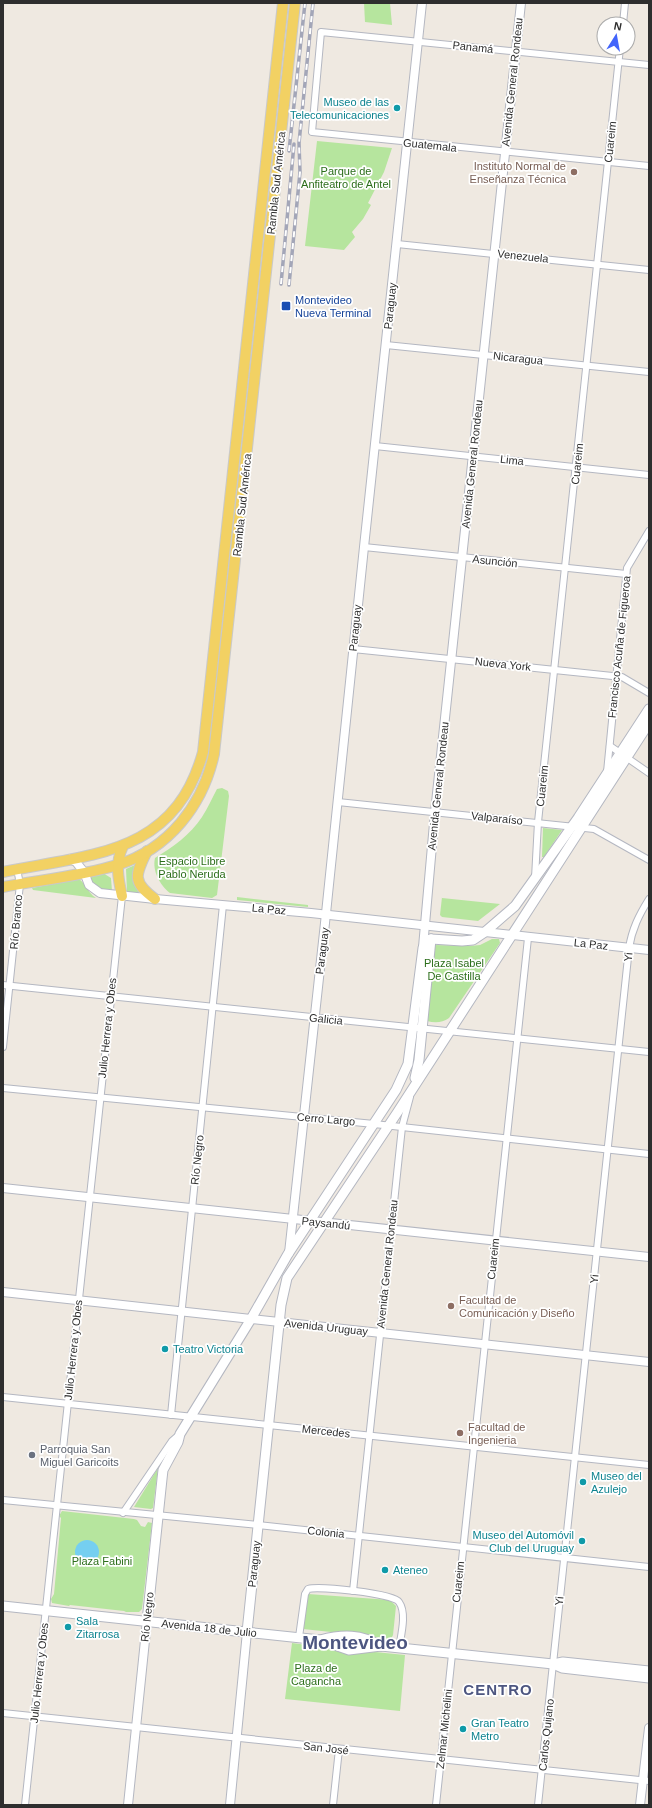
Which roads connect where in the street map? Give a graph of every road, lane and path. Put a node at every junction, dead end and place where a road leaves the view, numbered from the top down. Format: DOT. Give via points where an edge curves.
graph roads {
  1 [pos="283,3"];
  2 [pos="295,3"];
  3 [pos="422,3"];
  4 [pos="520,3"];
  5 [pos="625,3"];
  6 [pos="624,16"];
  7 [pos="321,32"];
  8 [pos="418,41"];
  9 [pos="516,51"];
  10 [pos="619,56"];
  11 [pos="619,62"];
  12 [pos="649,65"];
  13 [pos="408,142"];
  14 [pos="505,152"];
  15 [pos="607,162"];
  16 [pos="649,166"];
  17 [pos="397,244"];
  18 [pos="494,254"];
  19 [pos="597,264"];
  20 [pos="649,270"];
  21 [pos="386,345"];
  22 [pos="484,355"];
  23 [pos="587,366"];
  24 [pos="649,372"];
  25 [pos="375,446"];
  26 [pos="473,456"];
  27 [pos="576,467"];
  28 [pos="649,475"];
  29 [pos="649,531"];
  30 [pos="364,547"];
  31 [pos="462,558"];
  32 [pos="566,569"];
  33 [pos="626,574"];
  34 [pos="353,649"];
  35 [pos="451,659"];
  36 [pos="555,670"];
  37 [pos="616,676"];
  38 [pos="649,693"];
  39 [pos="649,709"];
  40 [pos="649,723"];
  41 [pos="610,746"];
  42 [pos="624,755"];
  43 [pos="649,773"];
  44 [pos="606,776"];
  45 [pos="338,802"];
  46 [pos="435,812"];
  47 [pos="538,822"];
  48 [pos="577,827"];
  49 [pos="123,846"];
  50 [pos="147,851"];
  51 [pos="70,859"];
  52 [pos="649,860"];
  53 [pos="118,865"];
  54 [pos="17,869"];
  55 [pos="3,872"];
  56 [pos="84,872"];
  57 [pos="535,880"];
  58 [pos="20,884"];
  59 [pos="3,887"];
  60 [pos="122,896"];
  61 [pos="155,899"];
  62 [pos="649,899"];
  63 [pos="223,905"];
  64 [pos="326,914"];
  65 [pos="425,925"];
  66 [pos="485,932"];
  67 [pos="512,936"];
  68 [pos="528,938"];
  69 [pos="431,939"];
  70 [pos="423,948"];
  71 [pos="629,948"];
  72 [pos="649,950"];
  73 [pos="6,985"];
  74 [pos="111,995"];
  75 [pos="213,1007"];
  76 [pos="314,1018"];
  77 [pos="418,1028"];
  78 [pos="448,1031"];
  79 [pos="517,1038"];
  80 [pos="3,1047"];
  81 [pos="618,1049"];
  82 [pos="649,1052"];
  83 [pos="413,1086"];
  84 [pos="3,1088"];
  85 [pos="100,1097"];
  86 [pos="202,1107"];
  87 [pos="303,1117"];
  88 [pos="374,1124"];
  89 [pos="388,1126"];
  90 [pos="402,1127"];
  91 [pos="507,1138"];
  92 [pos="608,1149"];
  93 [pos="649,1154"];
  94 [pos="3,1188"];
  95 [pos="89,1198"];
  96 [pos="192,1209"];
  97 [pos="292,1219"];
  98 [pos="310,1221"];
  99 [pos="323,1222"];
  100 [pos="390,1229"];
  101 [pos="495,1240"];
  102 [pos="596,1252"];
  103 [pos="288,1254"];
  104 [pos="649,1257"];
  105 [pos="3,1292"];
  106 [pos="78,1300"];
  107 [pos="181,1312"];
  108 [pos="251,1319"];
  109 [pos="280,1322"];
  110 [pos="380,1333"];
  111 [pos="485,1344"];
  112 [pos="586,1355"];
  113 [pos="649,1362"];
  114 [pos="3,1397"];
  115 [pos="67,1405"];
  116 [pos="171,1415"];
  117 [pos="190,1418"];
  118 [pos="269,1425"];
  119 [pos="180,1434"];
  120 [pos="369,1435"];
  121 [pos="474,1445"];
  122 [pos="575,1457"];
  123 [pos="649,1465"];
  124 [pos="3,1500"];
  125 [pos="57,1505"];
  126 [pos="123,1512"];
  127 [pos="158,1516"];
  128 [pos="258,1525"];
  129 [pos="359,1536"];
  130 [pos="462,1547"];
  131 [pos="564,1558"];
  132 [pos="649,1567"];
  133 [pos="353,1591"];
  134 [pos="3,1606"];
  135 [pos="46,1611"];
  136 [pos="147,1621"];
  137 [pos="247,1632"];
  138 [pos="299,1637"];
  139 [pos="320,1640"];
  140 [pos="381,1646"];
  141 [pos="399,1648"];
  142 [pos="451,1653"];
  143 [pos="553,1664"];
  144 [pos="649,1671"];
  145 [pos="649,1678"];
  146 [pos="3,1713"];
  147 [pos="34,1716"];
  148 [pos="136,1727"];
  149 [pos="649,1728"];
  150 [pos="237,1739"];
  151 [pos="338,1749"];
  152 [pos="441,1758"];
  153 [pos="542,1769"];
  154 [pos="646,1781"];
  155 [pos="25,1805"];
  156 [pos="128,1805"];
  157 [pos="230,1805"];
  158 [pos="333,1805"];
  159 [pos="436,1805"];
  160 [pos="538,1805"];
  161 [pos="640,1805"];
  1 -- 49 [label="main road, Rambla Sud América" via="203,752 198,770 171,814 146,834"];
  2 -- 50 [label="main road, Rambla Sud América" via="214,754 211,771 200,796 168,837"];
  3 -- 8 [label="street, Paraguay"];
  4 -- 9 [label="street, Avenida General Rondeau"];
  5 -- 6 [label="street"];
  7 -- 8 [label="street, Panamá"];
  7 -- 13 [label="street, Guatemala" via="312,132"];
  8 -- 9 [label="street, Panamá"];
  8 -- 13 [label="street, Paraguay"];
  9 -- 11 [label="street, Panamá"];
  9 -- 14 [label="street, Avenida General Rondeau"];
  10 -- 11 [label="street, Cuareim"];
  11 -- 12 [label="street, Panamá"];
  11 -- 15 [label="street, Cuareim"];
  13 -- 14 [label="street, Guatemala"];
  13 -- 17 [label="street, Paraguay"];
  14 -- 15 [label="street, Guatemala"];
  14 -- 18 [label="street, Avenida General Rondeau"];
  15 -- 16 [label="street, Guatemala"];
  15 -- 19 [label="street, Cuareim"];
  17 -- 18 [label="street, Venezuela"];
  17 -- 21 [label="street, Paraguay"];
  18 -- 19 [label="street, Venezuela"];
  18 -- 22 [label="street, Avenida General Rondeau"];
  19 -- 20 [label="street, Venezuela"];
  19 -- 23 [label="street, Cuareim"];
  21 -- 22 [label="street, Nicaragua"];
  21 -- 25 [label="street, Paraguay"];
  22 -- 23 [label="street, Nicaragua"];
  22 -- 26 [label="street, Avenida General Rondeau"];
  23 -- 24 [label="street, Nicaragua"];
  23 -- 27 [label="street, Cuareim"];
  25 -- 26 [label="street, Lima"];
  25 -- 30 [label="street, Paraguay"];
  26 -- 27 [label="street, Lima"];
  26 -- 31 [label="street, Avenida General Rondeau"];
  27 -- 28 [label="street, Lima"];
  27 -- 32 [label="street, Cuareim"];
  29 -- 33 [label="street, Francisco Acuña de Figueroa" via="630,561"];
  30 -- 31 [label="street, Asunción"];
  30 -- 34 [label="street, Paraguay"];
  31 -- 32 [label="street, Asunción"];
  31 -- 35 [label="street, Avenida General Rondeau"];
  32 -- 33 [label="street, Asunción"];
  32 -- 36 [label="street, Cuareim"];
  33 -- 37 [label="street, Francisco Acuña de Figueroa"];
  34 -- 35 [label="street, Nueva York"];
  34 -- 45 [label="street, Paraguay"];
  35 -- 36 [label="street, Nueva York"];
  35 -- 46 [label="street, Avenida General Rondeau"];
  36 -- 37 [label="street, Nueva York"];
  36 -- 47 [label="street, Cuareim"];
  37 -- 38 [label="street, Nueva York"];
  37 -- 41 [label="street, Francisco Acuña de Figueroa"];
  39 -- 42 [label="main road"];
  40 -- 42 [label="main road"];
  41 -- 42 [label="street"];
  41 -- 44 [label="street, Francisco Acuña de Figueroa"];
  42 -- 43 [label="street"];
  42 -- 44 [label="main road"];
  42 -- 48 [label="main road"];
  44 -- 48 [label="main road"];
  45 -- 46 [label="street, Valparaíso"];
  45 -- 64 [label="street, Paraguay"];
  46 -- 47 [label="street, Valparaíso"];
  46 -- 65 [label="street, Avenida General Rondeau"];
  47 -- 48 [label="street, Valparaíso"];
  47 -- 57 [label="street, Cuareim"];
  48 -- 52 [label="street, Valparaíso" via="598,830"];
  48 -- 57 [label="main road"];
  48 -- 67 [label="main road, Paraguay"];
  49 -- 51 [label="main road, Rambla Sud América"];
  49 -- 53 [label="main road"];
  50 -- 53 [label="main road, Rambla Sud América"];
  50 -- 61 [label="main road" via="139,866 137,879 139,885"];
  51 -- 54 [label="main road, Rambla Sud América"];
  51 -- 56 [label="street, La Paz"];
  53 -- 56 [label="main road, Rambla Sud América"];
  53 -- 60 [label="main road"];
  54 -- 55 [label="main road, Rambla Sud América"];
  54 -- 58 [label="street, Río Branco"];
  56 -- 58 [label="main road, Rambla Sud América"];
  56 -- 60 [label="street, La Paz" via="93,890"];
  57 -- 66 [label="main road" via="515,906"];
  58 -- 59 [label="main road, Rambla Sud América"];
  58 -- 73 [label="street, Río Branco" via="16,930"];
  60 -- 61 [label="street, La Paz"];
  60 -- 74 [label="street, Julio Herrera y Obes"];
  61 -- 63 [label="street, La Paz"];
  62 -- 71 [label="street, Yi" via="636,921"];
  63 -- 64 [label="street, La Paz"];
  63 -- 75 [label="street, Río Negro"];
  64 -- 65 [label="street, La Paz"];
  64 -- 76 [label="street, Paraguay"];
  65 -- 66 [label="street, La Paz"];
  65 -- 69 [label="street, Avenida General Rondeau"];
  65 -- 70 [label="street, Avenida General Rondeau"];
  66 -- 67 [label="street, La Paz"];
  66 -- 69 [label="main road" via="468,941"];
  67 -- 68 [label="street, La Paz"];
  67 -- 78 [label="main road, Paraguay"];
  68 -- 71 [label="street, La Paz"];
  68 -- 79 [label="street, Cuareim"];
  69 -- 70 [label="main road"];
  69 -- 77 [label="main road, Avenida General Rondeau"];
  70 -- 77 [label="main road, Avenida General Rondeau"];
  71 -- 72 [label="street, La Paz"];
  71 -- 81 [label="street, Yi"];
  73 -- 74 [label="street, Galicia"];
  73 -- 80 [label="street, Río Branco"];
  74 -- 75 [label="street, Galicia"];
  74 -- 85 [label="street, Julio Herrera y Obes"];
  75 -- 76 [label="street, Galicia"];
  75 -- 86 [label="street, Río Negro"];
  76 -- 77 [label="street, Galicia"];
  76 -- 87 [label="street, Paraguay"];
  77 -- 78 [label="street, Galicia"];
  77 -- 83 [label="main road, Avenida General Rondeau" via="419,1060"];
  77 -- 88 [label="main road, Río Negro" via="404,1076"];
  78 -- 79 [label="street, Galicia"];
  78 -- 83 [label="main road, Paraguay"];
  79 -- 81 [label="street, Galicia"];
  79 -- 91 [label="street, Cuareim"];
  81 -- 82 [label="street, Galicia"];
  81 -- 92 [label="street, Yi"];
  83 -- 89 [label="main road, Paraguay"];
  83 -- 90 [label="street, Avenida General Rondeau"];
  84 -- 85 [label="street, Cerro Largo"];
  85 -- 86 [label="street, Cerro Largo"];
  85 -- 95 [label="street, Julio Herrera y Obes"];
  86 -- 87 [label="street, Cerro Largo"];
  86 -- 96 [label="street, Río Negro"];
  87 -- 88 [label="street, Cerro Largo"];
  87 -- 97 [label="street, Paraguay"];
  88 -- 89 [label="street, Cerro Largo"];
  88 -- 98 [label="main road, Río Negro"];
  89 -- 90 [label="street, Cerro Largo"];
  89 -- 99 [label="main road, Paraguay"];
  90 -- 91 [label="street, Cerro Largo"];
  90 -- 100 [label="street, Avenida General Rondeau"];
  91 -- 92 [label="street, Cerro Largo"];
  91 -- 101 [label="street, Cuareim"];
  92 -- 93 [label="street, Cerro Largo"];
  92 -- 102 [label="street, Yi"];
  94 -- 95 [label="street, Paysandú"];
  95 -- 96 [label="street, Paysandú"];
  95 -- 106 [label="street, Julio Herrera y Obes"];
  96 -- 97 [label="street, Paysandú"];
  96 -- 107 [label="street, Río Negro"];
  97 -- 98 [label="street, Paysandú"];
  97 -- 103 [label="street, Paraguay"];
  98 -- 99 [label="street, Paysandú"];
  98 -- 103 [label="main road, Río Negro"];
  99 -- 100 [label="street, Paysandú"];
  99 -- 109 [label="main road, Paraguay" via="287,1278"];
  100 -- 101 [label="street, Paysandú"];
  100 -- 110 [label="street, Avenida General Rondeau"];
  101 -- 102 [label="street, Paysandú"];
  101 -- 111 [label="street, Cuareim"];
  102 -- 104 [label="street, Paysandú"];
  102 -- 112 [label="street, Yi"];
  103 -- 108 [label="main road, Río Negro"];
  105 -- 106 [label="street, Avenida Uruguay"];
  106 -- 107 [label="street, Avenida Uruguay"];
  106 -- 115 [label="street, Julio Herrera y Obes"];
  107 -- 108 [label="street, Avenida Uruguay"];
  107 -- 116 [label="street, Río Negro"];
  108 -- 109 [label="street, Avenida Uruguay"];
  108 -- 117 [label="main road, Río Negro"];
  109 -- 110 [label="street, Avenida Uruguay"];
  109 -- 118 [label="main road, Paraguay"];
  110 -- 111 [label="street, Avenida Uruguay"];
  110 -- 120 [label="street, Avenida General Rondeau"];
  111 -- 112 [label="street, Avenida Uruguay"];
  111 -- 121 [label="street, Cuareim"];
  112 -- 113 [label="street, Avenida Uruguay"];
  112 -- 122 [label="street, Yi"];
  114 -- 115 [label="street, Mercedes"];
  115 -- 116 [label="street, Mercedes"];
  115 -- 125 [label="street, Julio Herrera y Obes"];
  116 -- 117 [label="street, Mercedes"];
  117 -- 118 [label="street, Mercedes"];
  117 -- 119 [label="main road, Río Negro"];
  118 -- 120 [label="street, Mercedes"];
  118 -- 128 [label="main road, Paraguay"];
  119 -- 126 [label="street" via="172,1440"];
  119 -- 127 [label="main road, Río Negro" via="163,1470"];
  120 -- 121 [label="street, Mercedes"];
  120 -- 129 [label="street, Avenida General Rondeau"];
  121 -- 122 [label="street, Mercedes"];
  121 -- 130 [label="street, Cuareim"];
  122 -- 123 [label="street, Mercedes"];
  122 -- 131 [label="street, Yi"];
  124 -- 125 [label="street, Colonia"];
  125 -- 126 [label="street, Colonia"];
  125 -- 135 [label="street, Julio Herrera y Obes"];
  126 -- 127 [label="street, Colonia"];
  127 -- 128 [label="street, Colonia"];
  127 -- 136 [label="main road, Río Negro"];
  128 -- 129 [label="street, Colonia"];
  128 -- 137 [label="main road, Paraguay"];
  129 -- 130 [label="street, Colonia"];
  129 -- 133 [label="street, Avenida General Rondeau"];
  130 -- 131 [label="street, Colonia"];
  130 -- 142 [label="street, Cuareim"];
  131 -- 132 [label="street, Colonia"];
  131 -- 143 [label="street, Yi"];
  133 -- 138 [label="street" via="308,1589 305,1594"];
  133 -- 141 [label="street" via="385,1595 400,1602 402,1616"];
  134 -- 135 [label="main road, Avenida 18 de Julio"];
  135 -- 136 [label="main road, Avenida 18 de Julio"];
  135 -- 147 [label="street, Julio Herrera y Obes"];
  136 -- 137 [label="main road, Avenida 18 de Julio"];
  136 -- 148 [label="street, Río Negro"];
  137 -- 138 [label="main road, Avenida 18 de Julio"];
  137 -- 150 [label="street, Paraguay"];
  138 -- 139 [label="main road, Avenida 18 de Julio"];
  139 -- 140 [label="main road, Avenida 18 de Julio" via="349,1650"];
  139 -- 140 [label="main road, Avenida 18 de Julio" via="351,1635 372,1640"];
  140 -- 141 [label="main road, Avenida 18 de Julio"];
  141 -- 142 [label="main road, Avenida 18 de Julio"];
  142 -- 143 [label="main road, Avenida 18 de Julio"];
  142 -- 152 [label="street, Zelmar Michelini"];
  143 -- 144 [label="main road, Avenida 18 de Julio" via="563,1662"];
  143 -- 145 [label="main road, Avenida 18 de Julio" via="562,1668"];
  143 -- 153 [label="street, Carlos Quijano"];
  146 -- 147 [label="street, San José"];
  147 -- 148 [label="street, San José"];
  147 -- 155 [label="street, Julio Herrera y Obes"];
  148 -- 150 [label="street, San José"];
  148 -- 156 [label="street, Río Negro"];
  149 -- 154 [label="street"];
  150 -- 151 [label="street, San José"];
  150 -- 157 [label="street, Paraguay"];
  151 -- 152 [label="street, San José"];
  151 -- 158 [label="street"];
  152 -- 153 [label="street, San José"];
  152 -- 159 [label="street, Zelmar Michelini"];
  153 -- 154 [label="street, San José"];
  153 -- 160 [label="street, Carlos Quijano"];
  154 -- 161 [label="street"];
}
